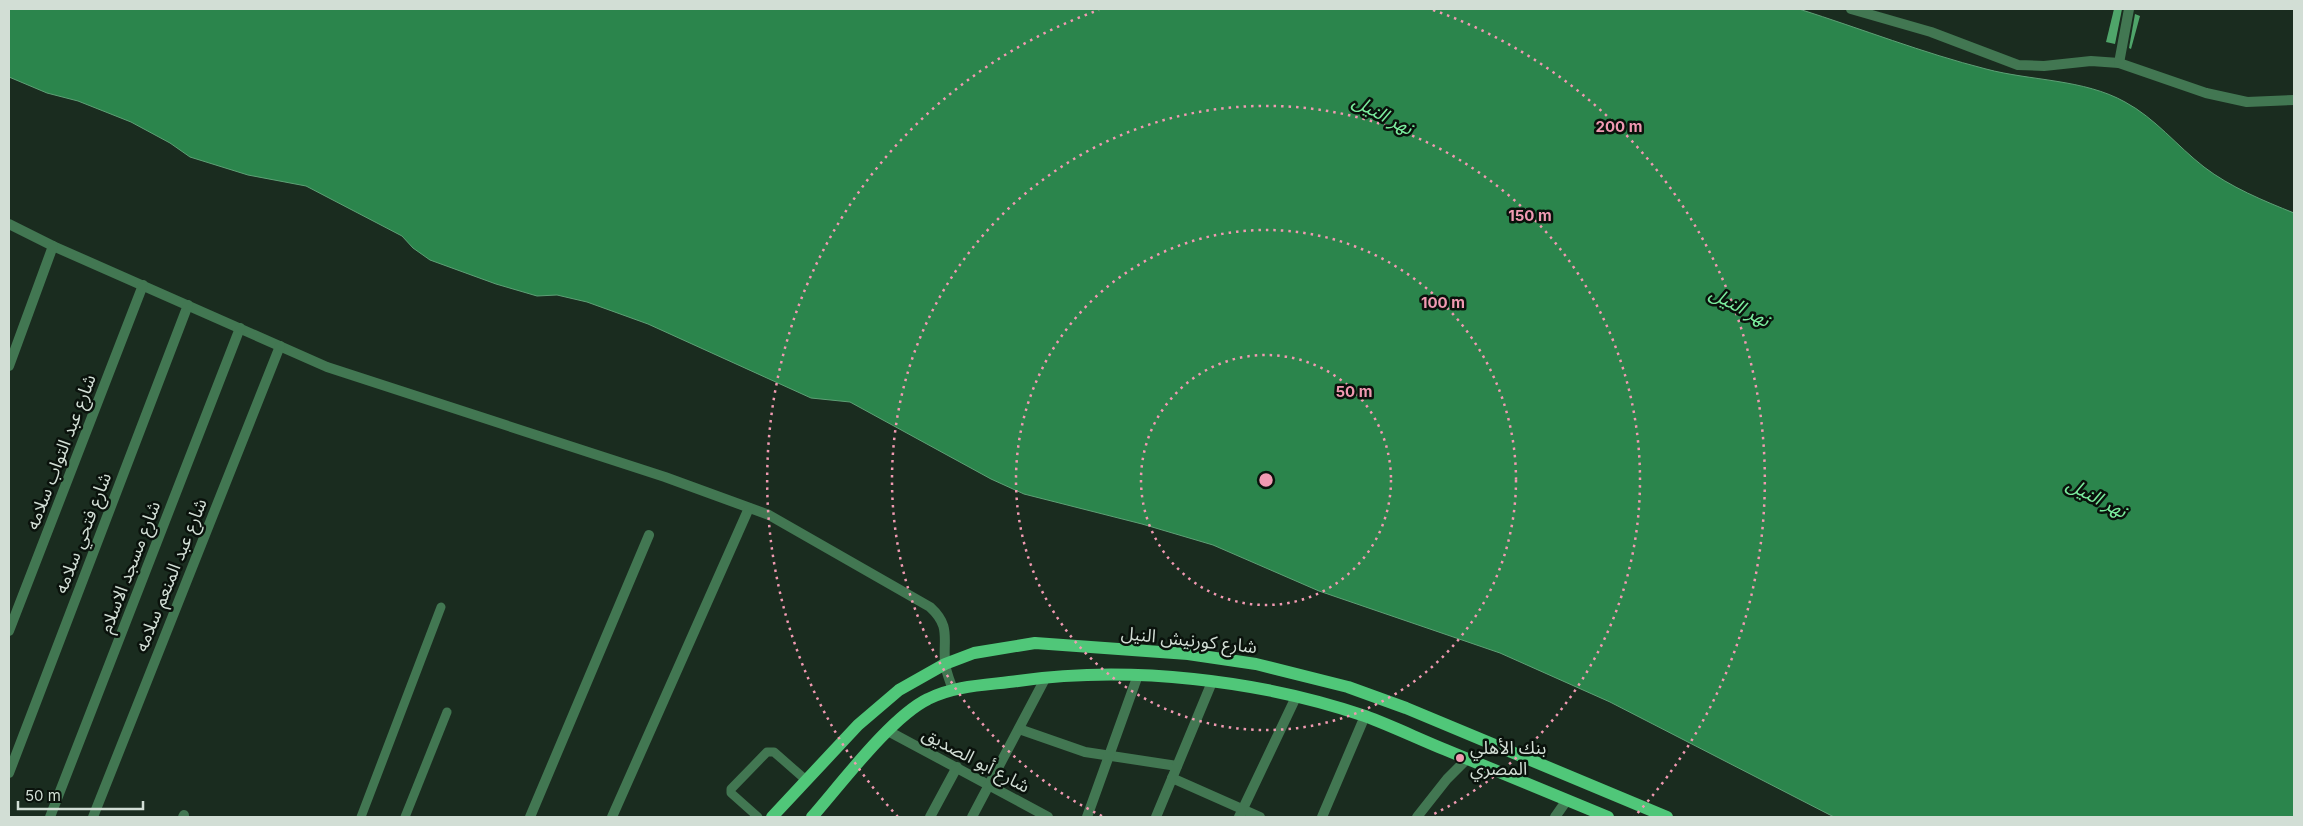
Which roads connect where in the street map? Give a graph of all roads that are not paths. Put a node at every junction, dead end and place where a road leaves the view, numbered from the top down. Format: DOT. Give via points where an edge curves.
graph roads {
  1 [pos="1851,9"];
  2 [pos="2129,9"];
  3 [pos="2119,63"];
  4 [pos="2294,100"];
  5 [pos="9,224"];
  6 [pos="53,246"];
  7 [pos="143,285"];
  8 [pos="188,305"];
  9 [pos="240,328"];
  10 [pos="280,346"];
  11 [pos="9,366"];
  12 [pos="749,508"];
  13 [pos="649,535"];
  14 [pos="441,607"];
  15 [pos="9,632"];
  16 [pos="945,664"];
  17 [pos="1138,675"];
  18 [pos="1046,677"];
  19 [pos="1212,682"];
  20 [pos="953,690"];
  21 [pos="1296,697"];
  22 [pos="447,712"];
  23 [pos="1365,716"];
  24 [pos="1019,729"];
  25 [pos="888,731"];
  26 [pos="1109,756"];
  27 [pos="1468,759"];
  28 [pos="1177,766"];
  29 [pos="957,767"];
  30 [pos="9,773"];
  31 [pos="1172,778"];
  32 [pos="806,780"];
  33 [pos="990,785"];
  34 [pos="1567,800"];
  35 [pos="1241,813"];
  36 [pos="50,817"];
  37 [pos="93,817"];
  38 [pos="361,817"];
  39 [pos="405,817"];
  40 [pos="530,817"];
  41 [pos="612,817"];
  42 [pos="758,817"];
  43 [pos="772,817"];
  44 [pos="812,817"];
  45 [pos="930,817"];
  46 [pos="972,817"];
  47 [pos="1048,817"];
  48 [pos="1087,817"];
  49 [pos="1156,817"];
  50 [pos="1260,817"];
  51 [pos="1322,817"];
  52 [pos="1418,817"];
  53 [pos="1556,817"];
  54 [pos="1608,817"];
  55 [pos="1667,817"];
  1 -- 3 [label="street" via="1931,32 2018,65 2090,61"];
  2 -- 3 [label="street"];
  3 -- 4 [label="street" via="2214,95 2247,102"];
  5 -- 6 [label="street"];
  6 -- 7 [label="street"];
  6 -- 11 [label="street"];
  7 -- 8 [label="street"];
  7 -- 15 [label="street, شارع عبد التواب سلامه"];
  8 -- 9 [label="street"];
  8 -- 30 [label="street, شارع فتحي سلامه"];
  9 -- 10 [label="street"];
  9 -- 36 [label="street, شارع مسجد الاسلام"];
  10 -- 12 [label="street" via="327,367 665,477"];
  10 -- 37 [label="street, شارع عبد المنعم سلامه"];
  12 -- 16 [label="street" via="769,515 930,607 941,617 945,634"];
  12 -- 41 [label="street"];
  13 -- 40 [label="street"];
  14 -- 38 [label="lane"];
  16 -- 20 [label="street"];
  16 -- 32 [label="main road, شارع كورنيش النيل" via="921,676 878,706"];
  16 -- 55 [label="main road, شارع كورنيش النيل" via="982,652 1035,643 1188,654 1256,664 1348,687 1406,708"];
  17 -- 18 [label="main road"];
  17 -- 19 [label="main road"];
  17 -- 26 [label="street"];
  18 -- 20 [label="main road"];
  18 -- 24 [label="street"];
  19 -- 21 [label="main road"];
  19 -- 28 [label="street"];
  20 -- 25 [label="main road" via="928,698"];
  21 -- 23 [label="main road"];
  21 -- 35 [label="street"];
  22 -- 39 [label="lane"];
  23 -- 27 [label="main road"];
  23 -- 51 [label="street"];
  24 -- 26 [label="street" via="1062,745"];
  24 -- 33 [label="street"];
  25 -- 29 [label="street, شارع أبو الصديق"];
  25 -- 44 [label="main road"];
  26 -- 28 [label="street"];
  26 -- 48 [label="street"];
  27 -- 34 [label="main road"];
  27 -- 52 [label="street" via="1447,779"];
  28 -- 31 [label="street"];
  29 -- 33 [label="street, شارع أبو الصديق"];
  29 -- 45 [label="street"];
  31 -- 35 [label="street"];
  31 -- 49 [label="street"];
  32 -- 42 [label="lane" via="774,752 767,752 731,789 731,793"];
  32 -- 43 [label="main road, شارع كورنيش النيل"];
  33 -- 46 [label="street"];
  33 -- 47 [label="street, شارع أبو الصديق"];
  34 -- 53 [label="street"];
  34 -- 54 [label="main road"];
  35 -- 50 [label="street"];
}
